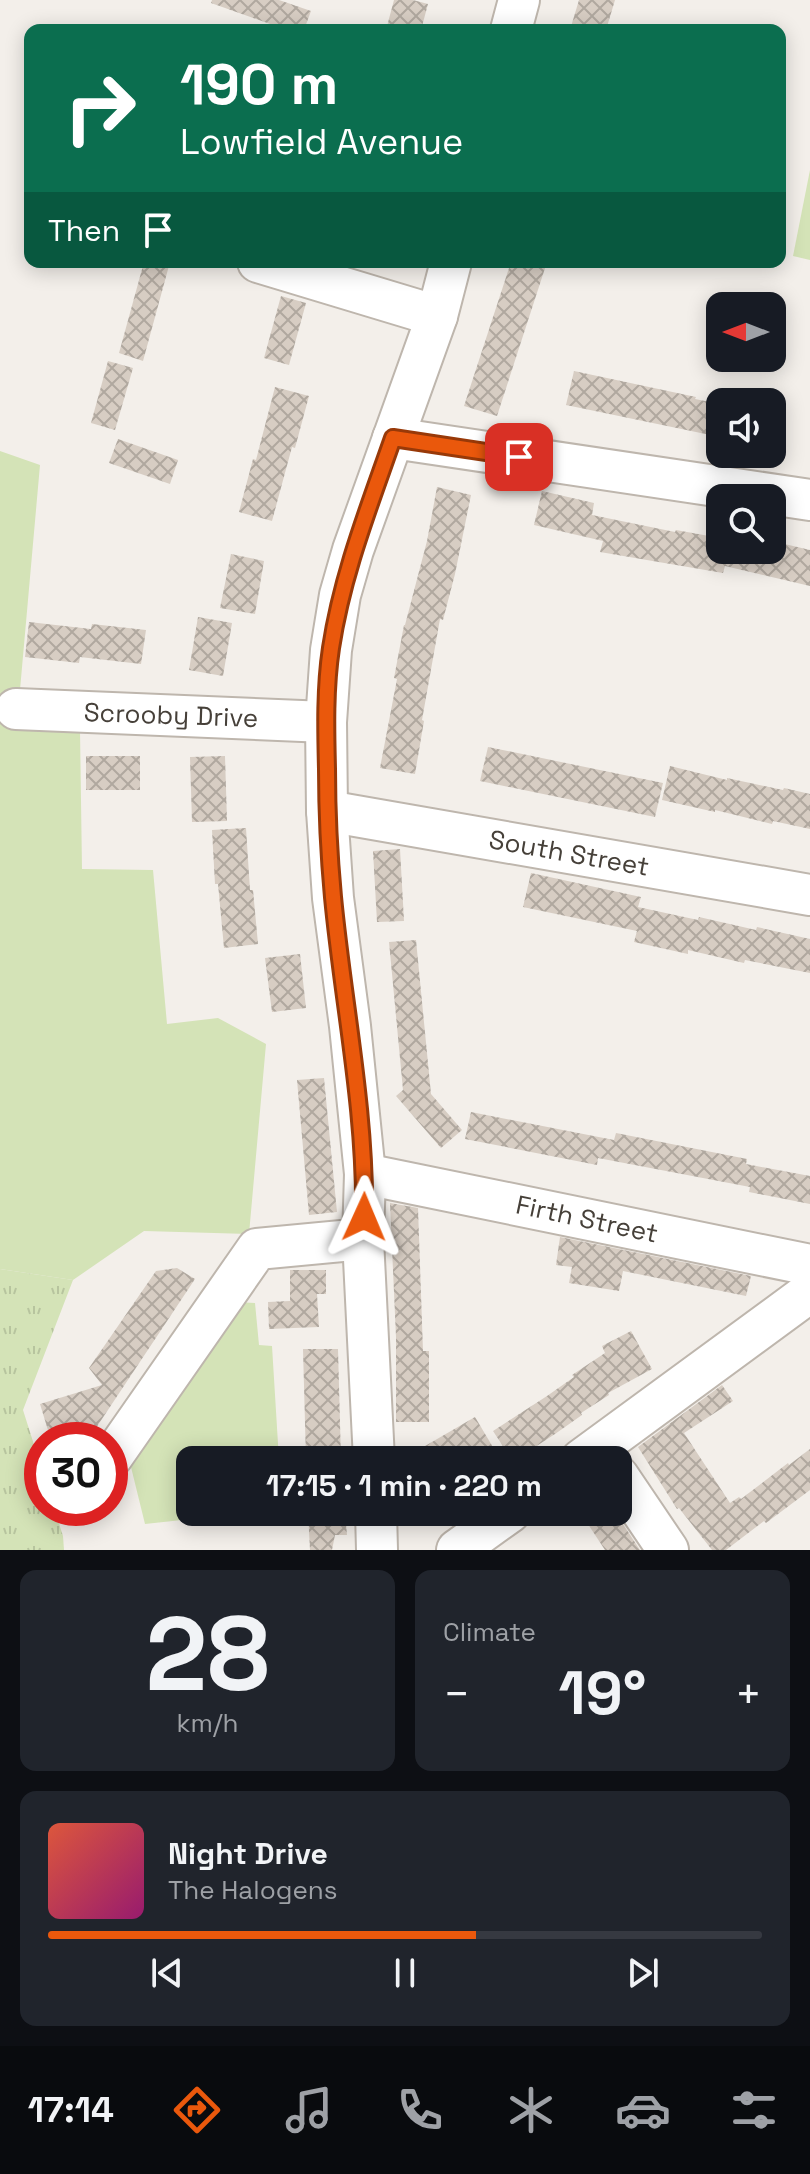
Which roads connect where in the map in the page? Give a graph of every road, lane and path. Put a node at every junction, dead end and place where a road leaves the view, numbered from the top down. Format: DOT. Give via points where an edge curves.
graph roads {
  1 [pos="519,0"];
  2 [pos="513,24"];
  3 [pos="278,268"];
  4 [pos="449,268"];
  5 [pos="437,316"];
  6 [pos="393,438"];
  7 [pos="810,500"];
  8 [pos="16,709"];
  9 [pos="326,722"];
  10 [pos="327,811"];
  11 [pos="810,895"];
  12 [pos="365,1174"];
  13 [pos="363,1239"];
  14 [pos="810,1265"];
  15 [pos="810,1292"];
  16 [pos="128,1434"];
  17 [pos="373,1446"];
  18 [pos="620,1446"];
  19 [pos="632,1502"];
  20 [pos="376,1526"];
  21 [pos="490,1526"];
  22 [pos="377,1550"];
  23 [pos="457,1550"];
  24 [pos="668,1550"];
  1 -- 2 [label="street"];
  3 -- 5 [label="street"];
  4 -- 5 [label="street"];
  5 -- 6 [label="street"];
  6 -- 7 [label="street"];
  6 -- 9 [label="street" via="340,595"];
  8 -- 9 [label="street, Scrooby Drive"];
  9 -- 10 [label="street"];
  10 -- 11 [label="street, South Street"];
  10 -- 12 [label="street"];
  12 -- 13 [label="street"];
  12 -- 14 [label="street, Firth Street"];
  13 -- 16 [label="street" via="257,1249"];
  13 -- 17 [label="street"];
  15 -- 18 [label="street"];
  19 -- 24 [label="street"];
  20 -- 22 [label="street"];
  21 -- 23 [label="street"];
}
